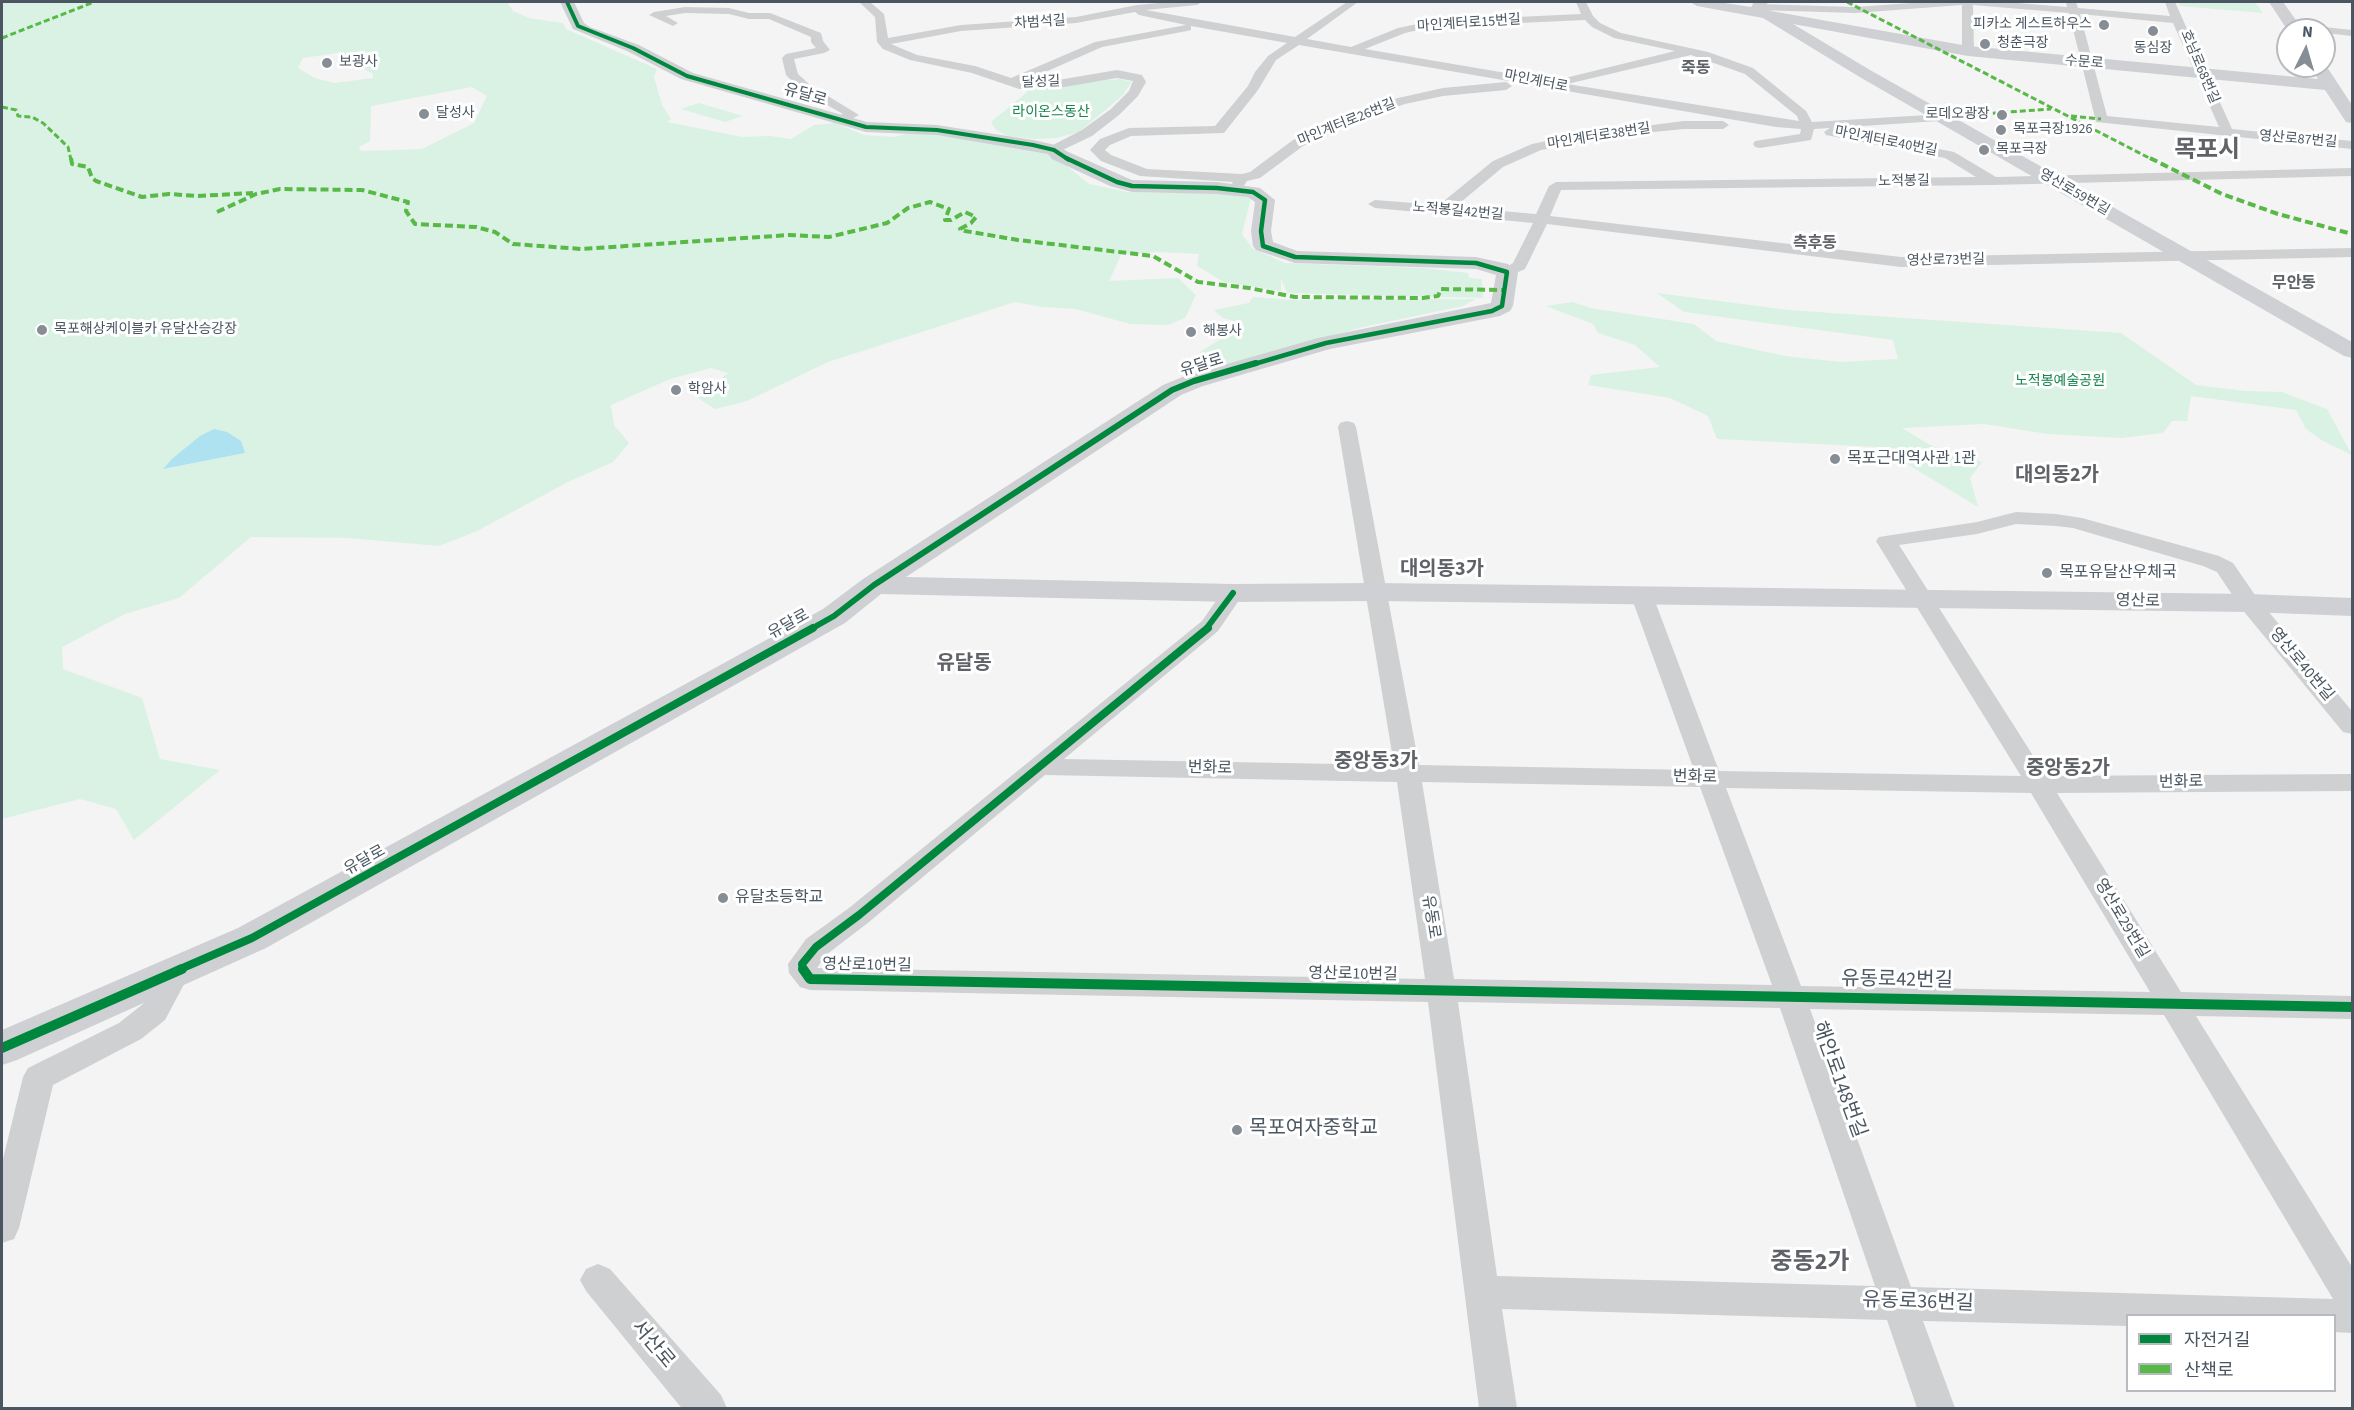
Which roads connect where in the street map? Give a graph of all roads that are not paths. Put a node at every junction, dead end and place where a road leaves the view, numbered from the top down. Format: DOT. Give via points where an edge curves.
graph roads {
  1 [pos="567,2"];
  2 [pos="730,2"];
  3 [pos="864,2"];
  4 [pos="1197,2"];
  5 [pos="1353,2"];
  6 [pos="1581,2"];
  7 [pos="1697,2"];
  8 [pos="1962,2"];
  9 [pos="1967,2"];
  10 [pos="1975,2"];
  11 [pos="2170,2"];
  12 [pos="2276,2"];
  13 [pos="752,3"];
  14 [pos="1761,6"];
  15 [pos="2072,6"];
  16 [pos="1137,8"];
  17 [pos="1588,17"];
  18 [pos="2287,18"];
  19 [pos="2179,20"];
  20 [pos="673,23"];
  21 [pos="1204,25"];
  22 [pos="2336,31"];
  23 [pos="2352,33"];
  24 [pos="1299,40"];
  25 [pos="883,42"];
  26 [pos="1354,49"];
  27 [pos="1692,51"];
  28 [pos="1968,51"];
  29 [pos="2087,64"];
  30 [pos="2199,72"];
  31 [pos="2326,78"];
  32 [pos="1010,84"];
  33 [pos="1546,84"];
  34 [pos="2330,85"];
  35 [pos="846,117"];
  36 [pos="1940,117"];
  37 [pos="2352,118"];
  38 [pos="1776,123"];
  39 [pos="1808,126"];
  40 [pos="2229,133"];
  41 [pos="1760,144"];
  42 [pos="2352,145"];
  43 [pos="1054,150"];
  44 [pos="2352,171"];
  45 [pos="2050,179"];
  46 [pos="1993,181"];
  47 [pos="1238,184"];
  48 [pos="1375,204"];
  49 [pos="1442,210"];
  50 [pos="1542,219"];
  51 [pos="2352,253"];
  52 [pos="2187,257"];
  53 [pos="1507,272"];
  54 [pos="2352,351"];
  55 [pos="1347,428"];
  56 [pos="1886,541"];
  57 [pos="874,585"];
  58 [pos="1233,592"];
  59 [pos="1375,592"];
  60 [pos="1642,596"];
  61 [pos="1923,599"];
  62 [pos="2249,603"];
  63 [pos="2352,607"];
  64 [pos="2352,726"];
  65 [pos="1038,767"];
  66 [pos="1408,772"];
  67 [pos="1711,778"];
  68 [pos="2352,782"];
  69 [pos="2039,784"];
  70 [pos="175,973"];
  71 [pos="1441,990"];
  72 [pos="1790,995"];
  73 [pos="2172,1003"];
  74 [pos="2352,1007"];
  75 [pos="2,1048"];
  76 [pos="2,1228"];
  77 [pos="598,1280"];
  78 [pos="1484,1292"];
  79 [pos="2352,1298"];
  80 [pos="1900,1303"];
  81 [pos="2282,1314"];
  82 [pos="2336,1316"];
  83 [pos="2352,1316"];
  84 [pos="708,1408"];
  85 [pos="1498,1408"];
  86 [pos="1936,1408"];
  1 -- 35 [label="street, 유달로" via="578,26 687,76"];
  2 -- 13 [label="street"];
  3 -- 25 [label="street" via="880,16"];
  4 -- 16 [label="street, 차범석길"];
  5 -- 24 [label="street"];
  6 -- 17 [label="street"];
  7 -- 14 [label="street, 수문로"];
  8 -- 14 [label="street" via="1855,10"];
  9 -- 28 [label="street"];
  10 -- 15 [label="street"];
  11 -- 19 [label="street, 호남로68번길"];
  12 -- 18 [label="street"];
  14 -- 28 [label="street, 수문로"];
  14 -- 36 [label="street, 영산로59번길"];
  15 -- 19 [label="street"];
  15 -- 29 [label="street"];
  16 -- 21 [label="street, 마인계터로" via="1143,13"];
  16 -- 25 [label="street, 차범석길" via="1076,21 962,28"];
  17 -- 26 [label="street, 마인계터로15번길" via="1432,24 1402,30"];
  17 -- 27 [label="street" via="1618,36"];
  19 -- 30 [label="street, 호남로68번길"];
  20 -- 35 [label="street" via="654,15 685,10 729,11 770,16 817,34 817,42 824,50 790,56 792,75"];
  21 -- 24 [label="street, 마인계터로"];
  21 -- 32 [label="street" via="1099,44"];
  22 -- 23 [label="street"];
  24 -- 26 [label="street, 마인계터로"];
  24 -- 47 [label="street" via="1266,64 1254,87 1219,130 1129,132 1105,142 1097,150 1106,158 1145,173"];
  25 -- 32 [label="street, 달성길" via="898,53 975,70"];
  26 -- 33 [label="street, 마인계터로"];
  27 -- 33 [label="street"];
  27 -- 39 [label="street" via="1756,75 1802,114"];
  28 -- 29 [label="street, 수문로"];
  29 -- 30 [label="street, 수문로"];
  29 -- 40 [label="street, 영산로87번길" via="2101,119"];
  30 -- 34 [label="street, 수문로"];
  30 -- 40 [label="street, 호남로68번길"];
  31 -- 34 [label="street"];
  32 -- 43 [label="street, 달성길" via="1058,84 1117,74 1138,78 1134,93 1104,121"];
  33 -- 38 [label="street, 마인계터로"];
  33 -- 47 [label="street, 마인계터로26번길" via="1460,90 1396,103 1307,138"];
  34 -- 37 [label="street"];
  35 -- 43 [label="street, 유달로" via="866,127 937,130"];
  36 -- 39 [label="street, 마인계터로"];
  36 -- 45 [label="street, 영산로59번길"];
  38 -- 39 [label="street, 마인계터로"];
  38 -- 49 [label="street, 마인계터로38번길" via="1666,126 1550,144 1498,164"];
  39 -- 41 [label="street" via="1806,137"];
  39 -- 46 [label="street, 마인계터로40번길" via="1950,155"];
  40 -- 42 [label="street, 영산로87번길"];
  43 -- 47 [label="street, 유달로" via="1124,184"];
  44 -- 45 [label="street, 노적봉길"];
  45 -- 46 [label="street, 노적봉길"];
  45 -- 52 [label="street, 영산로59번길"];
  46 -- 50 [label="street, 노적봉길" via="1556,186"];
  47 -- 53 [label="street, 유달로" via="1266,200 1260,241 1273,251 1330,260 1476,263"];
  48 -- 49 [label="street, 노적봉길42번길"];
  49 -- 50 [label="street, 노적봉길42번길"];
  50 -- 52 [label="street, 영산로73번길" via="1862,259 1919,262"];
  50 -- 53 [label="street, 노적봉길" via="1519,266"];
  51 -- 52 [label="street, 영산로73번길"];
  52 -- 54 [label="street, 영산로59번길"];
  53 -- 57 [label="street, 유달로" via="1502,306 1492,311 1326,343 1172,390"];
  55 -- 59 [label="street, 유동로"];
  56 -- 61 [label="street, 영산로29번길"];
  56 -- 62 [label="street, 영산로40번길" via="1977,528 2016,518 2075,522 2211,561 2225,568"];
  57 -- 58 [label="street, 영산로"];
  57 -- 70 [label="street, 유달로" via="834,616 557,771 252,938"];
  58 -- 59 [label="street, 영산로"];
  58 -- 65 [label="street, 영산로10번길" via="1210,626"];
  59 -- 60 [label="street, 영산로"];
  59 -- 66 [label="street, 유동로"];
  60 -- 61 [label="street, 영산로"];
  60 -- 67 [label="street, 해안로148번길"];
  61 -- 62 [label="street, 영산로"];
  61 -- 69 [label="street, 영산로29번길"];
  62 -- 63 [label="street, 영산로"];
  62 -- 64 [label="street, 영산로40번길"];
  65 -- 66 [label="street, 번화로"];
  65 -- 71 [label="street, 영산로10번길" via="816,947 802,964 804,973 810,979"];
  66 -- 67 [label="street, 번화로"];
  66 -- 71 [label="street, 유동로"];
  67 -- 69 [label="street, 번화로"];
  67 -- 72 [label="street, 해안로148번길"];
  68 -- 69 [label="street, 번화로"];
  69 -- 73 [label="street, 영산로29번길"];
  70 -- 75 [label="street, 유달로"];
  70 -- 76 [label="street" via="154,1012 130,1031 39,1077"];
  71 -- 72 [label="street, 유동로42번길"];
  71 -- 78 [label="street, 유동로"];
  72 -- 73 [label="street, 유동로42번길"];
  72 -- 80 [label="street, 해안로148번길"];
  73 -- 74 [label="street, 유동로42번길"];
  73 -- 79 [label="street, 영산로29번길"];
  77 -- 84 [label="street, 서산로"];
  78 -- 80 [label="street, 유동로36번길"];
  78 -- 85 [label="street, 유동로"];
  80 -- 81 [label="street, 유동로36번길"];
  80 -- 86 [label="street, 해안로148번길"];
  82 -- 83 [label="street, 유동로36번길"];
}
